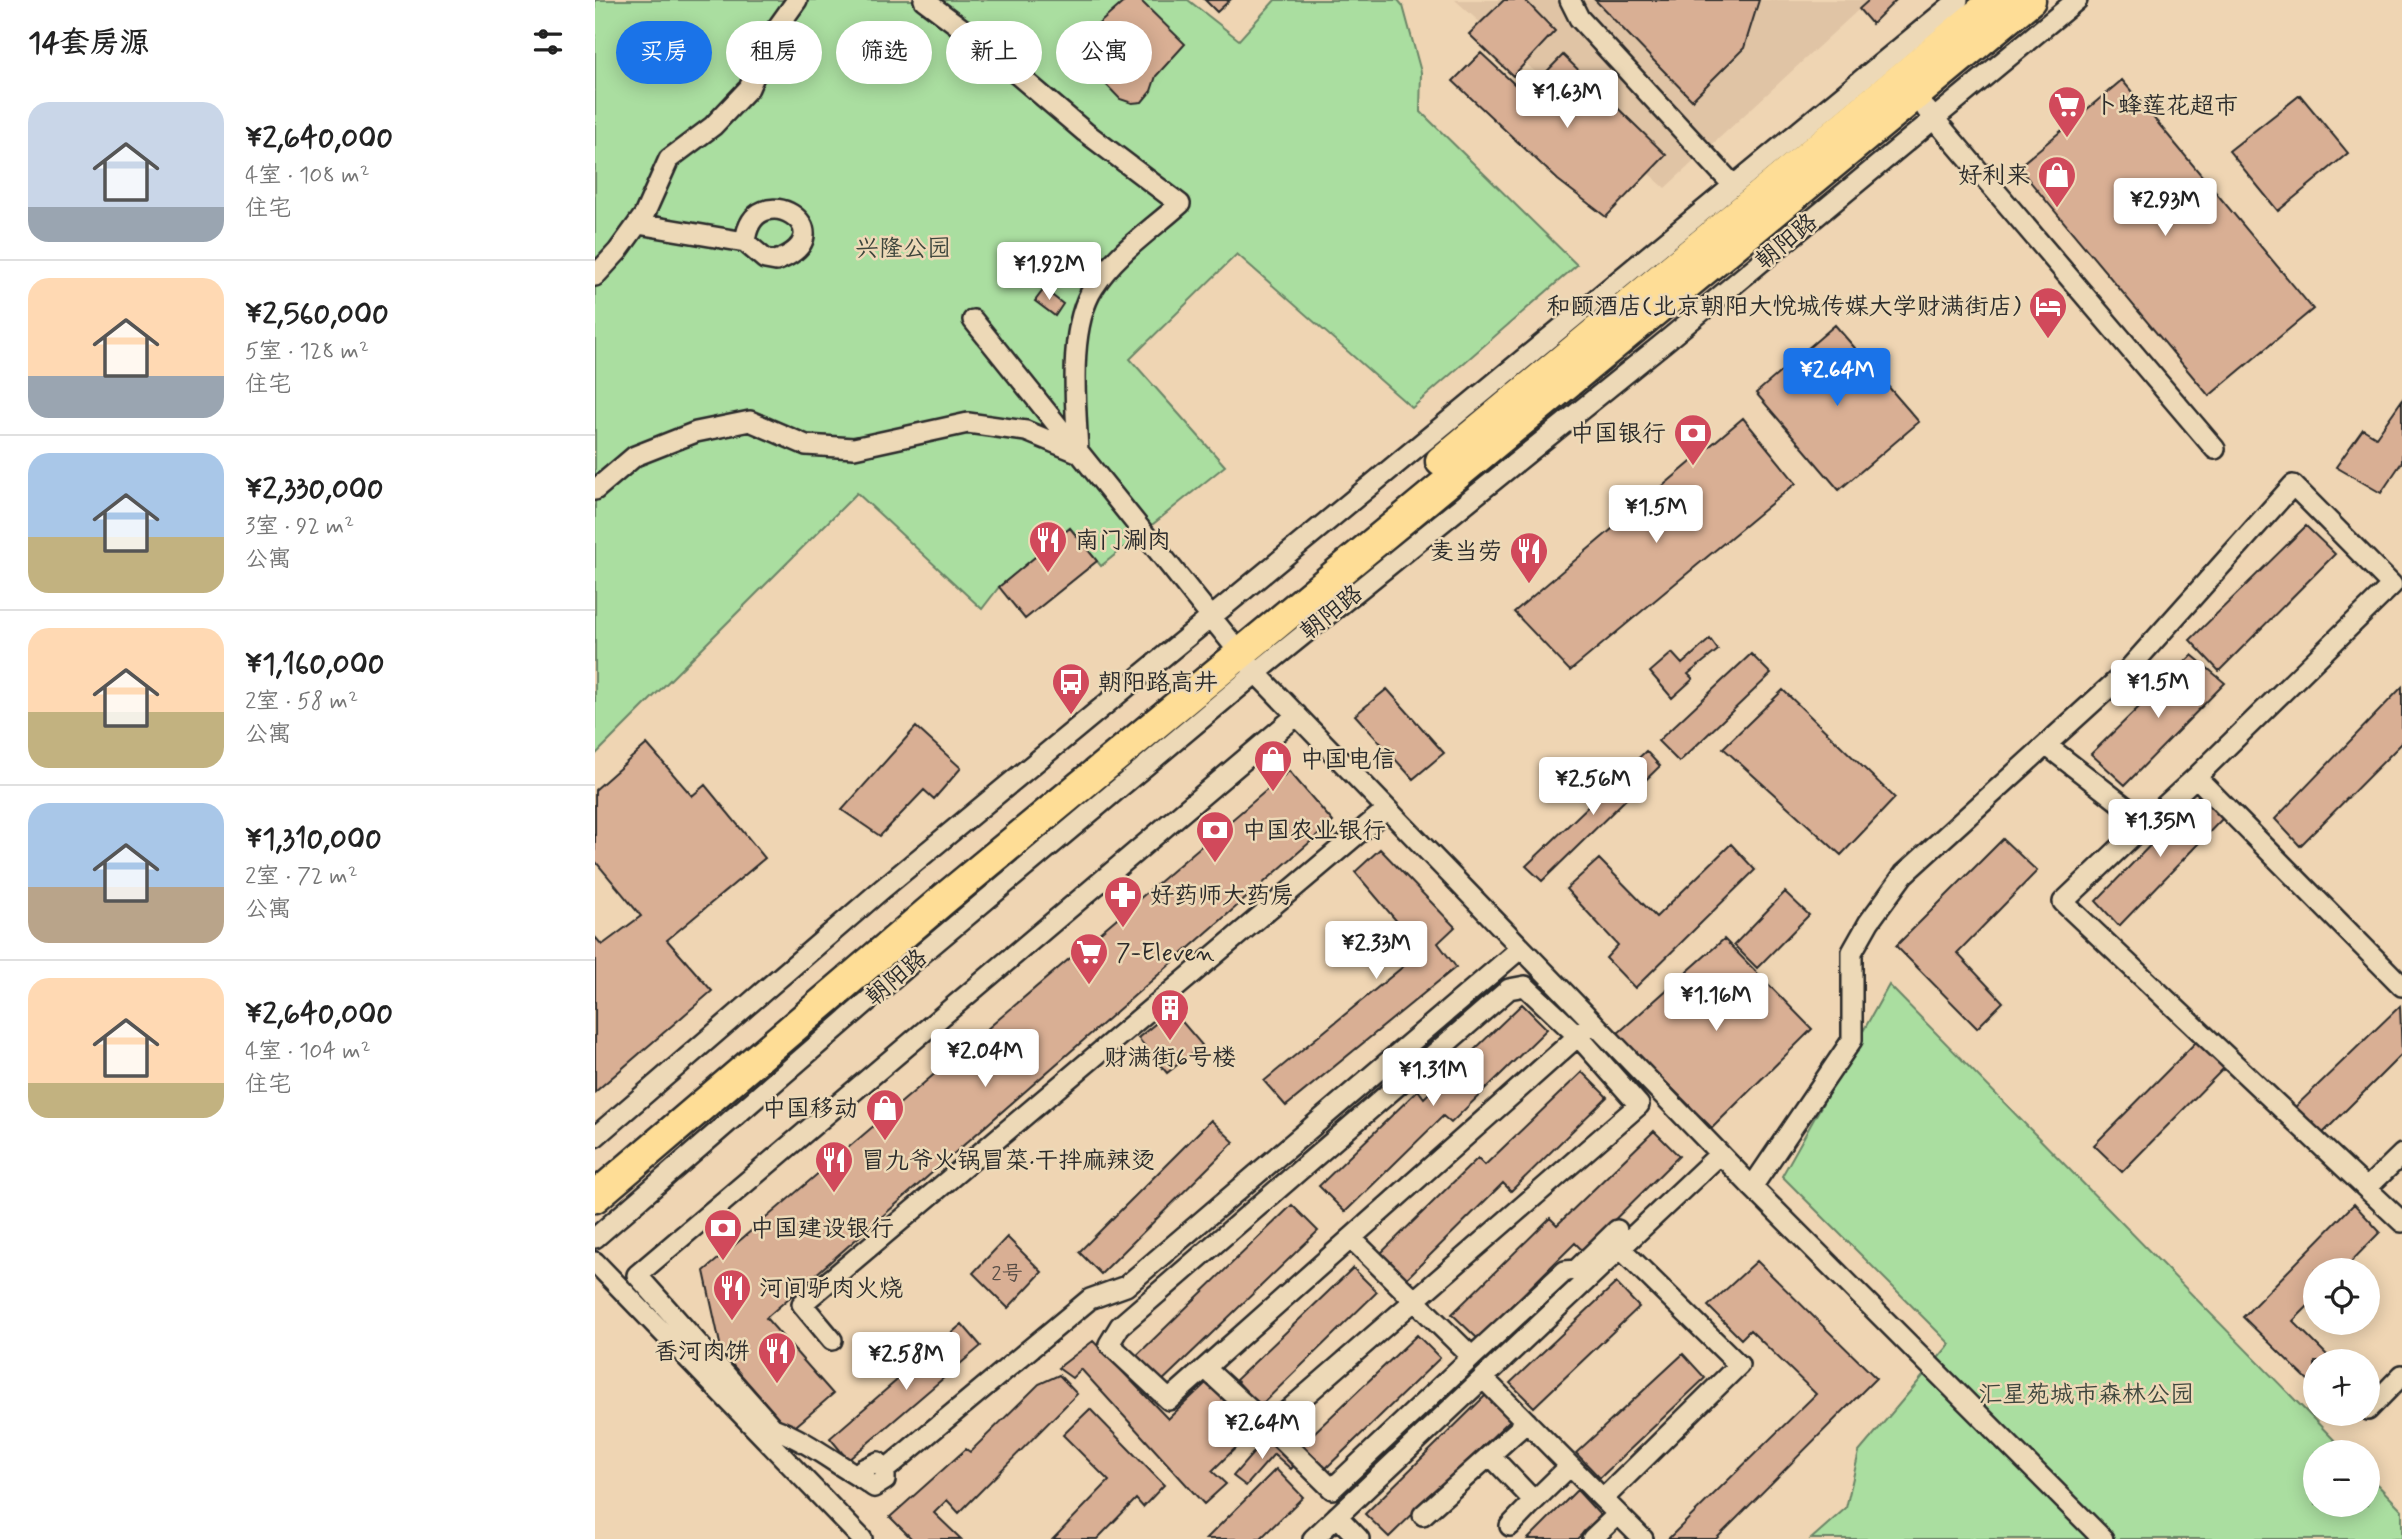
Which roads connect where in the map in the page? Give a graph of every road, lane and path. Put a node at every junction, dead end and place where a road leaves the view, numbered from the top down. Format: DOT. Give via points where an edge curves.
graph roads {
  1 [pos="797,0"];
  2 [pos="924,0"];
  3 [pos="1570,0"];
  4 [pos="1958,0"];
  5 [pos="1995,0"];
  6 [pos="2030,0"];
  7 [pos="2077,0"];
  8 [pos="1898,80"];
  9 [pos="1935,118"];
  10 [pos="1734,185"];
  11 [pos="638,224"];
  12 [pos="745,242"];
  13 [pos="595,276"];
  14 [pos="973,320"];
  15 [pos="2215,449"];
  16 [pos="1078,452"];
  17 [pos="595,491"];
  18 [pos="2397,590"];
  19 [pos="1233,645"];
  20 [pos="1297,715"];
  21 [pos="2046,745"];
  22 [pos="2196,777"];
  23 [pos="1387,809"];
  24 [pos="2146,823"];
  25 [pos="1521,948"];
  26 [pos="2402,986"];
  27 [pos="1593,1022"];
  28 [pos="1578,1036"];
  29 [pos="595,1136"];
  30 [pos="1720,1154"];
  31 [pos="2402,1154"];
  32 [pos="595,1175"];
  33 [pos="1752,1187"];
  34 [pos="2367,1188"];
  35 [pos="595,1197"];
  36 [pos="2402,1223"];
  37 [pos="595,1238"];
  38 [pos="1351,1238"];
  39 [pos="1619,1239"];
  40 [pos="595,1262"];
  41 [pos="1415,1301"];
  42 [pos="832,1340"];
  43 [pos="1472,1357"];
  44 [pos="1205,1368"];
  45 [pos="2402,1375"];
  46 [pos="1483,1378"];
  47 [pos="2380,1398"];
  48 [pos="1527,1422"];
  49 [pos="1269,1426"];
  50 [pos="1490,1455"];
  51 [pos="1570,1466"];
  52 [pos="1604,1499"];
  53 [pos="1534,1501"];
  54 [pos="1618,1514"];
  55 [pos="1337,1516"];
  56 [pos="1423,1516"];
  57 [pos="1510,1526"];
  58 [pos="862,1539"];
  59 [pos="1313,1539"];
  60 [pos="1359,1539"];
  61 [pos="1592,1539"];
  62 [pos="1643,1539"];
  63 [pos="2103,1539"];
  1 -- 11 [label="street" via="772,35 749,88 713,126 669,159"];
  2 -- 16 [label="street" via="1180,204 1110,267 1093,289 1081,324 1075,372"];
  3 -- 10 [label="street" via="1579,18"];
  4 -- 8 [label="street, 朝阳路"];
  5 -- 8 [label="highway, 朝阳路"];
  6 -- 8 [label="highway, 朝阳路"];
  7 -- 9 [label="street, 朝阳路"];
  8 -- 9 [label="street"];
  8 -- 10 [label="street, 朝阳路"];
  8 -- 19 [label="highway, 朝阳路"];
  9 -- 15 [label="street"];
  9 -- 19 [label="street, 朝阳路" via="1666,341"];
  10 -- 19 [label="street, 朝阳路"];
  11 -- 12 [label="street"];
  11 -- 13 [label="street"];
  14 -- 16 [label="street"];
  16 -- 17 [label="street" via="1026,431 968,423 854,448 806,446 750,421 696,432 635,456"];
  16 -- 19 [label="street"];
  18 -- 21 [label="street" via="2293,485 2126,672"];
  18 -- 22 [label="street"];
  19 -- 20 [label="street"];
  19 -- 29 [label="street, 朝阳路" via="881,890"];
  19 -- 32 [label="highway, 朝阳路" via="931,885"];
  19 -- 35 [label="highway, 朝阳路"];
  19 -- 37 [label="street, 朝阳路" via="930,947"];
  20 -- 23 [label="street"];
  20 -- 25 [label="street" via="637,1275 773,1428 799,1437 874,1487 885,1480 885,1470 1090,1299 1126,1286"];
  21 -- 24 [label="street"];
  21 -- 33 [label="street" via="1904,874 1869,922 1852,952 1852,1040"];
  22 -- 24 [label="street"];
  22 -- 26 [label="street"];
  23 -- 25 [label="street"];
  23 -- 42 [label="street" via="802,1304"];
  24 -- 34 [label="street" via="2063,902"];
  25 -- 27 [label="street"];
  27 -- 28 [label="street"];
  27 -- 30 [label="street"];
  28 -- 38 [label="street"];
  28 -- 41 [label="street" via="1639,1105"];
  28 -- 44 [label="street" via="1525,986 1509,989 1120,1326 1108,1344 1169,1400"];
  30 -- 33 [label="street"];
  30 -- 39 [label="street"];
  31 -- 34 [label="street"];
  33 -- 63 [label="street"];
  34 -- 36 [label="street"];
  38 -- 41 [label="street"];
  38 -- 44 [label="street"];
  39 -- 43 [label="street" via="1576,1270 1565,1271"];
  39 -- 46 [label="street"];
  39 -- 52 [label="street" via="1739,1365"];
  40 -- 58 [label="street"];
  41 -- 43 [label="street"];
  41 -- 49 [label="street"];
  43 -- 49 [label="street" via="1332,1489"];
  44 -- 49 [label="street"];
  45 -- 47 [label="street"];
  46 -- 48 [label="street"];
  46 -- 55 [label="street"];
  48 -- 50 [label="street"];
  48 -- 51 [label="street"];
  50 -- 53 [label="street"];
  50 -- 56 [label="street"];
  51 -- 52 [label="street"];
  51 -- 53 [label="street"];
  52 -- 54 [label="street"];
  53 -- 57 [label="street"];
  54 -- 61 [label="street"];
  54 -- 62 [label="street"];
  55 -- 59 [label="street"];
  55 -- 60 [label="street"];
}
